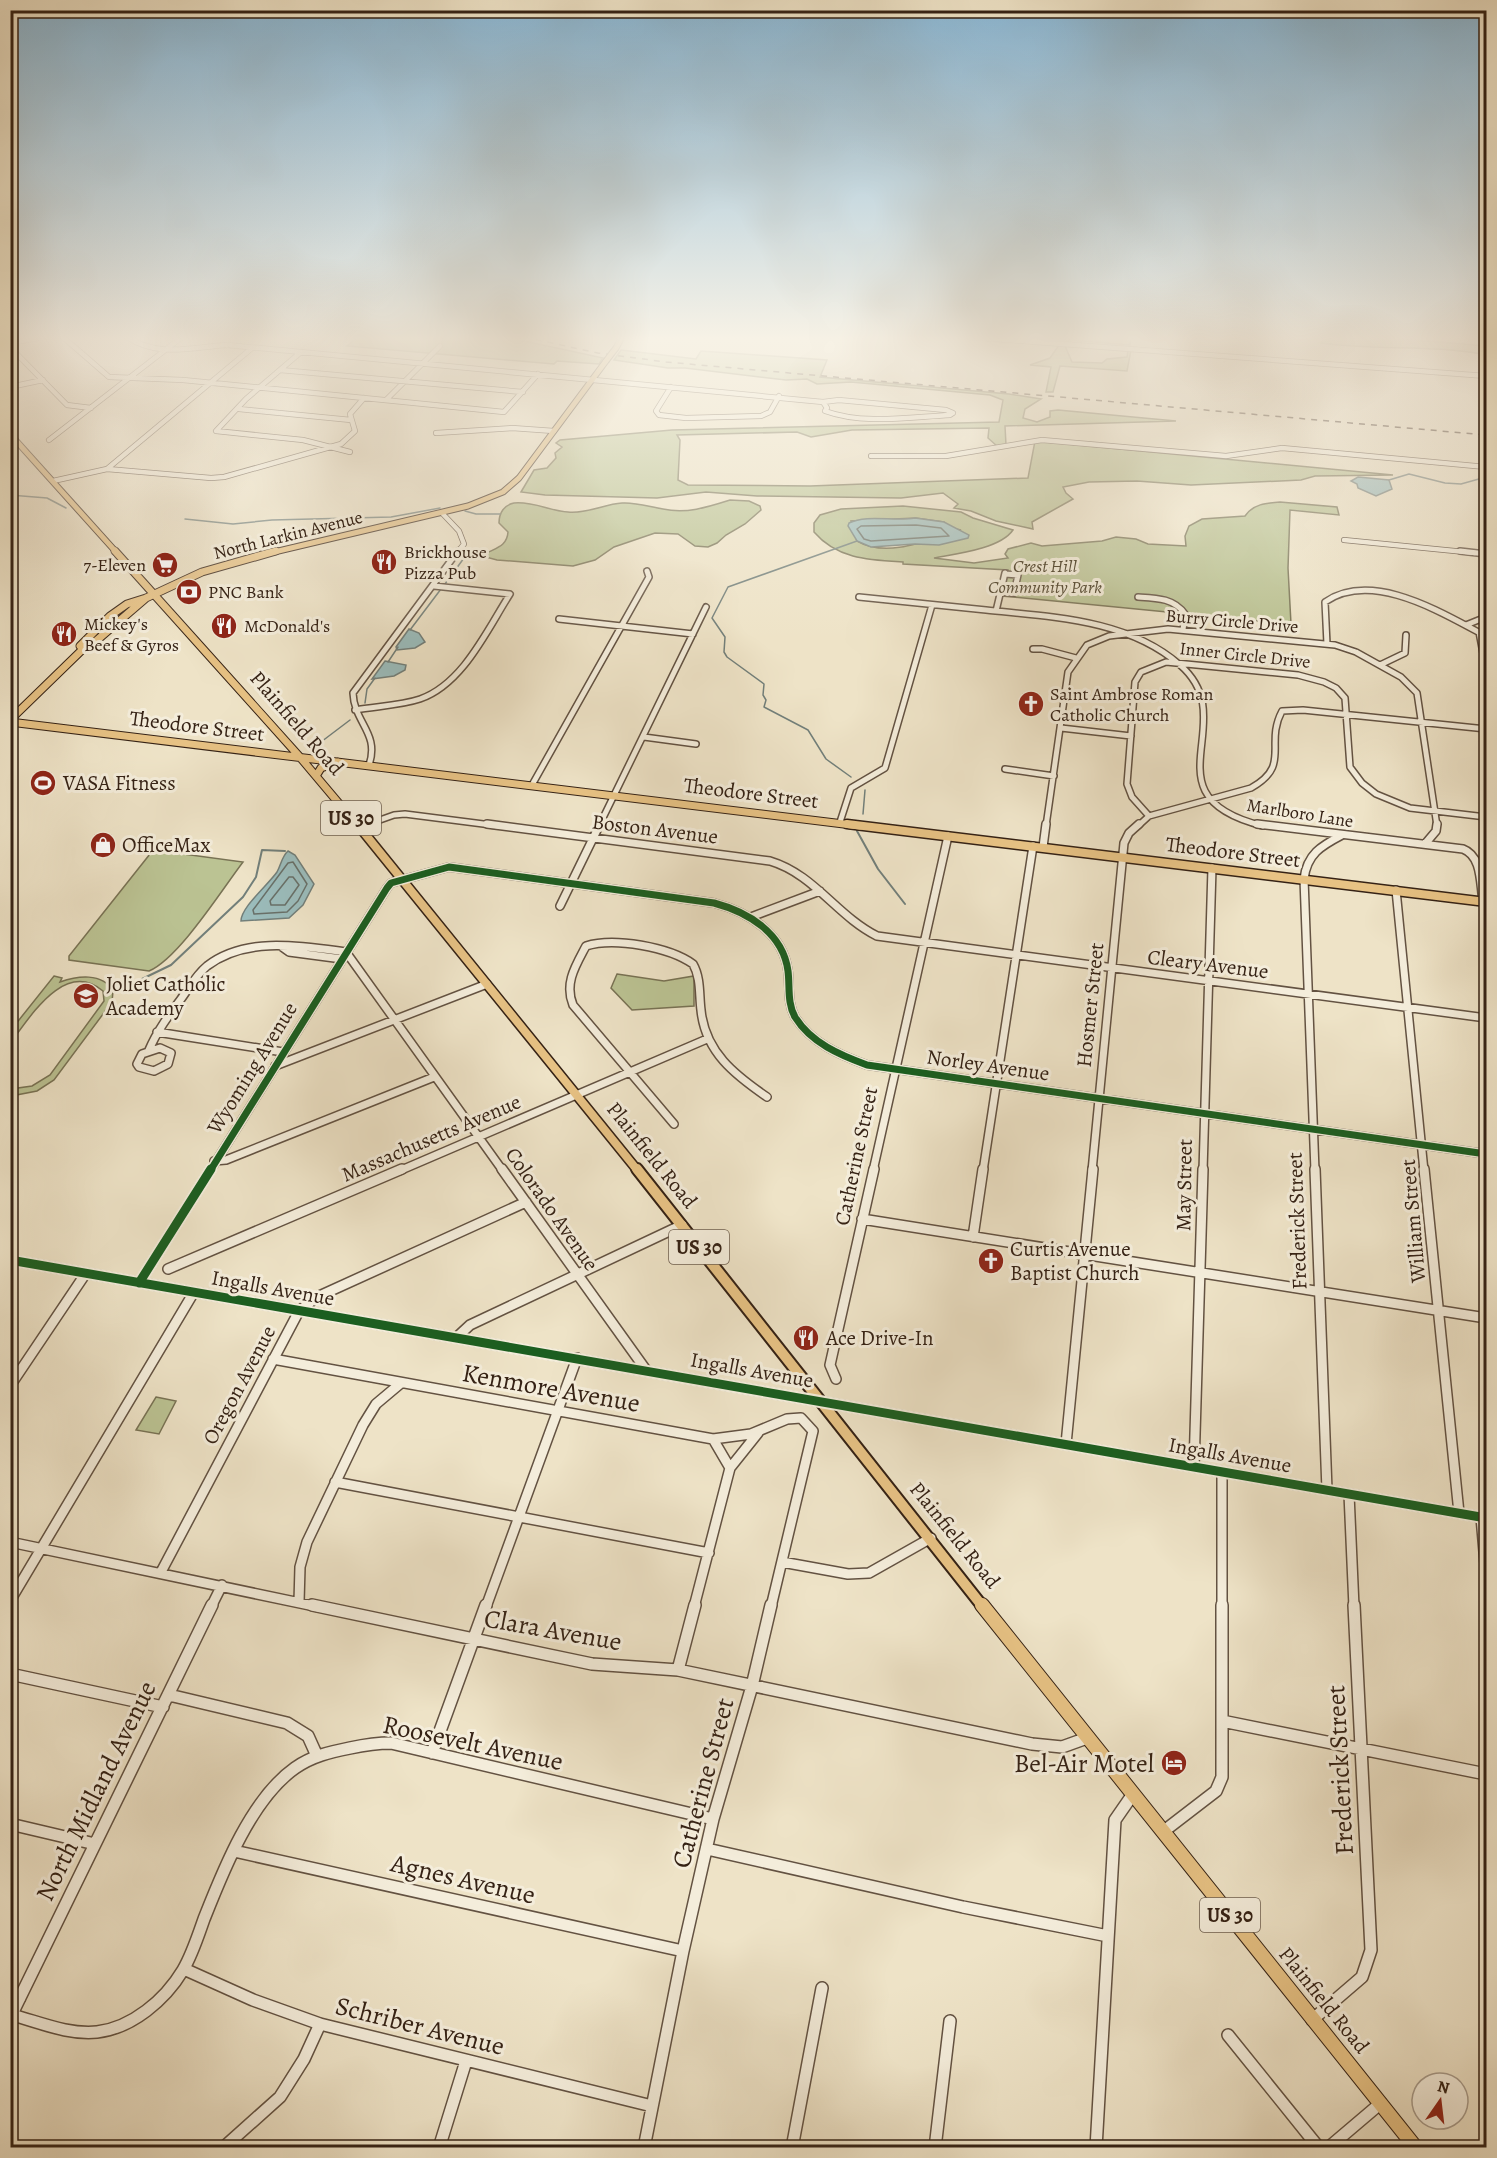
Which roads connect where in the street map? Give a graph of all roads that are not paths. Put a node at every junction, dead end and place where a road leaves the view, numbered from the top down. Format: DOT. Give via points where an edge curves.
graph roads {
  1 [pos="13,438"];
  2 [pos="52,438"];
  3 [pos="143,438"];
  4 [pos="281,438"];
  5 [pos="350,438"];
  6 [pos="549,438"];
  7 [pos="49,440"];
  8 [pos="332,447"];
  9 [pos="350,452"];
  10 [pos="871,456"];
  11 [pos="1486,466"];
  12 [pos="107,468"];
  13 [pos="53,481"];
  14 [pos="442,513"];
  15 [pos="1344,540"];
  16 [pos="1486,554"];
  17 [pos="647,571"];
  18 [pos="434,586"];
  19 [pos="1001,591"];
  20 [pos="155,594"];
  21 [pos="859,597"];
  22 [pos="1138,597"];
  23 [pos="932,605"];
  24 [pos="706,607"];
  25 [pos="996,611"];
  26 [pos="1486,617"];
  27 [pos="558,619"];
  28 [pos="1466,625"];
  29 [pos="621,626"];
  30 [pos="1183,630"];
  31 [pos="1479,632"];
  32 [pos="1124,633"];
  33 [pos="693,634"];
  34 [pos="1406,635"];
  35 [pos="1486,636"];
  36 [pos="1327,644"];
  37 [pos="1033,650"];
  38 [pos="1076,658"];
  39 [pos="1174,662"];
  40 [pos="1380,665"];
  41 [pos="1486,669"];
  42 [pos="355,710"];
  43 [pos="1347,714"];
  44 [pos="10,721"];
  45 [pos="1420,722"];
  46 [pos="1061,728"];
  47 [pos="1486,729"];
  48 [pos="1131,736"];
  49 [pos="644,737"];
  50 [pos="284,740"];
  51 [pos="696,744"];
  52 [pos="252,751"];
  53 [pos="299,756"];
  54 [pos="339,761"];
  55 [pos="369,765"];
  56 [pos="1005,769"];
  57 [pos="316,776"];
  58 [pos="1054,776"];
  59 [pos="532,785"];
  60 [pos="615,795"];
  61 [pos="1210,799"];
  62 [pos="1435,811"];
  63 [pos="1149,816"];
  64 [pos="1486,818"];
  65 [pos="840,822"];
  66 [pos="359,827"];
  67 [pos="1342,835"];
  68 [pos="948,836"];
  69 [pos="593,838"];
  70 [pos="1425,844"];
  71 [pos="1033,846"];
  72 [pos="1043,847"];
  73 [pos="1123,857"];
  74 [pos="1212,868"];
  75 [pos="1304,879"];
  76 [pos="401,881"];
  77 [pos="571,883"];
  78 [pos="820,891"];
  79 [pos="1396,891"];
  80 [pos="1485,901"];
  81 [pos="560,906"];
  82 [pos="751,917"];
  83 [pos="924,943"];
  84 [pos="286,951"];
  85 [pos="344,956"];
  86 [pos="1017,956"];
  87 [pos="1112,968"];
  88 [pos="1208,981"];
  89 [pos="487,984"];
  90 [pos="1309,994"];
  91 [pos="1408,1007"];
  92 [pos="1486,1018"];
  93 [pos="394,1020"];
  94 [pos="157,1032"];
  95 [pos="707,1039"];
  96 [pos="149,1050"];
  97 [pos="284,1052"];
  98 [pos="275,1066"];
  99 [pos="895,1070"];
  100 [pos="630,1072"];
  101 [pos="434,1077"];
  102 [pos="998,1085"];
  103 [pos="577,1096"];
  104 [pos="767,1097"];
  105 [pos="1099,1099"];
  106 [pos="1205,1114"];
  107 [pos="674,1124"];
  108 [pos="1313,1130"];
  109 [pos="478,1137"];
  110 [pos="1423,1145"];
  111 [pos="1486,1154"];
  112 [pos="214,1161"];
  113 [pos="525,1202"];
  114 [pos="862,1219"];
  115 [pos="682,1225"];
  116 [pos="973,1237"];
  117 [pos="1086,1255"];
  118 [pos="10,1260"];
  119 [pos="168,1269"];
  120 [pos="86,1273"];
  121 [pos="1201,1274"];
  122 [pos="577,1275"];
  123 [pos="139,1282"];
  124 [pos="194,1292"];
  125 [pos="1318,1292"];
  126 [pos="299,1311"];
  127 [pos="1439,1311"];
  128 [pos="1486,1318"];
  129 [pos="456,1338"];
  130 [pos="578,1358"];
  131 [pos="273,1359"];
  132 [pos="646,1370"];
  133 [pos="836,1379"];
  134 [pos="401,1383"];
  135 [pos="10,1386"];
  136 [pos="819,1400"];
  137 [pos="558,1411"];
  138 [pos="813,1431"];
  139 [pos="759,1433"];
  140 [pos="713,1439"];
  141 [pos="1066,1444"];
  142 [pos="1194,1467"];
  143 [pos="730,1468"];
  144 [pos="1222,1472"];
  145 [pos="335,1482"];
  146 [pos="1327,1490"];
  147 [pos="1349,1494"];
  148 [pos="1459,1513"];
  149 [pos="519,1517"];
  150 [pos="1484,1518"];
  151 [pos="931,1538"];
  152 [pos="10,1542"];
  153 [pos="42,1548"];
  154 [pos="709,1553"];
  155 [pos="782,1562"];
  156 [pos="161,1572"];
  157 [pos="1486,1575"];
  158 [pos="222,1585"];
  159 [pos="10,1601"];
  160 [pos="299,1602"];
  161 [pos="475,1639"];
  162 [pos="678,1670"];
  163 [pos="10,1674"];
  164 [pos="752,1686"];
  165 [pos="169,1695"];
  166 [pos="163,1707"];
  167 [pos="1222,1721"];
  168 [pos="1088,1738"];
  169 [pos="1361,1749"];
  170 [pos="432,1753"];
  171 [pos="317,1756"];
  172 [pos="1486,1774"];
  173 [pos="1133,1794"];
  174 [pos="713,1819"];
  175 [pos="10,1824"];
  176 [pos="1164,1831"];
  177 [pos="95,1844"];
  178 [pos="707,1849"];
  179 [pos="234,1851"];
  180 [pos="1108,1936"];
  181 [pos="683,1951"];
  182 [pos="184,1969"];
  183 [pos="822,1988"];
  184 [pos="15,1997"];
  185 [pos="11,2016"];
  186 [pos="1312,2020"];
  187 [pos="950,2021"];
  188 [pos="321,2024"];
  189 [pos="1228,2035"];
  190 [pos="466,2061"];
  191 [pos="1381,2103"];
  192 [pos="652,2106"];
  193 [pos="228,2146"];
  194 [pos="439,2148"];
  195 [pos="644,2148"];
  196 [pos="792,2148"];
  197 [pos="935,2148"];
  198 [pos="1096,2148"];
  199 [pos="1319,2148"];
  200 [pos="1328,2148"];
  201 [pos="1416,2148"];
  1 -- 13 [label="main road, Plainfield Road / US 30"];
  2 -- 7 [label="street"];
  3 -- 12 [label="street"];
  4 -- 8 [label="street"];
  5 -- 8 [label="street"];
  6 -- 14 [label="main road, North Larkin Avenue" via="513,485 486,500"];
  8 -- 9 [label="street"];
  8 -- 12 [label="street" via="218,478"];
  10 -- 11 [label="street" via="946,456 1042,440 1226,456 1282,448"];
  12 -- 13 [label="street"];
  13 -- 20 [label="main road, Plainfield Road / US 30"];
  14 -- 18 [label="street" via="460,531 464,544"];
  14 -- 20 [label="main road, North Larkin Avenue" via="236,561"];
  15 -- 16 [label="street"];
  17 -- 29 [label="street" via="649,577"];
  18 -- 42 [label="street" via="358,685 352,701"];
  18 -- 42 [label="street" via="510,594 446,686 411,702"];
  19 -- 19 [label="street" via="1005,573 1018,575 1014,593"];
  19 -- 25 [label="street"];
  20 -- 44 [label="main road, North Larkin Avenue" via="83,649"];
  20 -- 50 [label="main road, Plainfield Road / US 30"];
  21 -- 23 [label="street"];
  22 -- 30 [label="street" via="1166,599 1176,604 1185,614"];
  23 -- 25 [label="street"];
  23 -- 65 [label="street" via="885,768 851,788"];
  24 -- 33 [label="street"];
  25 -- 32 [label="street" via="1085,622"];
  26 -- 28 [label="street"];
  27 -- 29 [label="street"];
  28 -- 31 [label="street"];
  28 -- 36 [label="street" via="1409,597 1349,592 1325,602"];
  29 -- 33 [label="street"];
  29 -- 59 [label="street"];
  30 -- 32 [label="street, Burry Circle Drive"];
  30 -- 36 [label="street, Burry Circle Drive"];
  31 -- 35 [label="street"];
  31 -- 41 [label="street"];
  32 -- 38 [label="street, Burry Circle Drive" via="1092,642"];
  32 -- 39 [label="street"];
  33 -- 49 [label="street"];
  34 -- 40 [label="street" via="1405,653"];
  36 -- 40 [label="street, Burry Circle Drive" via="1356,652"];
  37 -- 38 [label="street"];
  38 -- 46 [label="street" via="1068,672"];
  39 -- 43 [label="street, Inner Circle Drive" via="1313,677 1342,693"];
  39 -- 48 [label="street, Inner Circle Drive" via="1149,668 1137,677"];
  39 -- 61 [label="street" via="1202,695 1202,786"];
  40 -- 45 [label="street, Burry Circle Drive" via="1401,677 1417,693"];
  42 -- 55 [label="street" via="372,736 374,754"];
  43 -- 45 [label="street"];
  43 -- 61 [label="street" via="1282,711 1275,724 1276,760 1271,774 1251,788"];
  43 -- 62 [label="street, Inner Circle Drive" via="1350,767 1355,776 1397,805"];
  44 -- 52 [label="main road, Theodore Street"];
  45 -- 47 [label="street"];
  45 -- 62 [label="street, Burry Circle Drive"];
  46 -- 48 [label="street"];
  46 -- 58 [label="street"];
  48 -- 63 [label="street, Inner Circle Drive" via="1127,784"];
  49 -- 51 [label="street"];
  49 -- 60 [label="street"];
  50 -- 52 [label="main road" via="271,748"];
  50 -- 53 [label="main road, Plainfield Road / US 30"];
  52 -- 53 [label="main road, Theodore Street"];
  53 -- 54 [label="main road, Theodore Street"];
  53 -- 57 [label="main road, Plainfield Road / US 30"];
  54 -- 55 [label="main road, Theodore Street"];
  54 -- 57 [label="main road" via="321,768"];
  55 -- 59 [label="main road, Theodore Street"];
  56 -- 58 [label="street"];
  57 -- 66 [label="main road, Plainfield Road / US 30"];
  58 -- 72 [label="street"];
  59 -- 60 [label="main road, Theodore Street"];
  60 -- 65 [label="main road, Theodore Street"];
  60 -- 69 [label="street"];
  61 -- 63 [label="street"];
  61 -- 67 [label="street, Marlboro Lane" via="1247,822"];
  62 -- 64 [label="street, Inner Circle Drive"];
  62 -- 70 [label="street, Burry Circle Drive" via="1436,831"];
  63 -- 73 [label="street, Hosmer Street" via="1129,833"];
  65 -- 68 [label="main road, Theodore Street"];
  66 -- 69 [label="street, Boston Avenue" via="405,814"];
  66 -- 76 [label="main road, Plainfield Road / US 30"];
  67 -- 70 [label="street, Marlboro Lane"];
  67 -- 75 [label="street" via="1311,854 1305,864"];
  68 -- 71 [label="main road, Theodore Street"];
  68 -- 83 [label="street, Catherine Street"];
  69 -- 77 [label="street"];
  69 -- 78 [label="street, Boston Avenue" via="767,860 798,873"];
  70 -- 80 [label="street, Marlboro Lane" via="1471,852 1476,858"];
  71 -- 72 [label="main road, Theodore Street"];
  71 -- 86 [label="street"];
  72 -- 73 [label="main road, Theodore Street"];
  73 -- 74 [label="main road, Theodore Street"];
  73 -- 87 [label="street, Hosmer Street"];
  74 -- 75 [label="main road, Theodore Street"];
  74 -- 88 [label="street, May Street"];
  75 -- 79 [label="main road, Theodore Street"];
  75 -- 90 [label="street, Frederick Street"];
  76 -- 77 [label="street" via="445,867"];
  76 -- 85 [label="street, Wyoming Avenue" via="387,888"];
  76 -- 89 [label="main road, Plainfield Road / US 30"];
  77 -- 81 [label="street"];
  77 -- 82 [label="street, Norley Avenue" via="728,906"];
  78 -- 82 [label="street"];
  78 -- 83 [label="street, Boston Avenue" via="867,932"];
  79 -- 80 [label="main road, Theodore Street"];
  79 -- 91 [label="street, William Street"];
  82 -- 99 [label="street, Norley Avenue" via="783,951 788,967 789,1002 804,1029 840,1055"];
  83 -- 86 [label="street, Cleary Avenue"];
  83 -- 99 [label="street, Catherine Street"];
  84 -- 85 [label="street"];
  84 -- 85 [label="street" via="296,943"];
  84 -- 94 [label="street" via="235,952 207,966"];
  85 -- 93 [label="street, Colorado Avenue"];
  85 -- 97 [label="street, Wyoming Avenue"];
  86 -- 87 [label="street, Cleary Avenue"];
  86 -- 102 [label="street"];
  87 -- 88 [label="street, Cleary Avenue"];
  87 -- 105 [label="street, Hosmer Street"];
  88 -- 90 [label="street, Cleary Avenue"];
  88 -- 106 [label="street, May Street"];
  89 -- 93 [label="street"];
  89 -- 103 [label="main road, Plainfield Road / US 30"];
  90 -- 91 [label="street, Cleary Avenue"];
  90 -- 108 [label="street, Frederick Street"];
  91 -- 92 [label="street, Cleary Avenue"];
  91 -- 110 [label="street, William Street"];
  93 -- 98 [label="street"];
  93 -- 101 [label="street, Colorado Avenue"];
  94 -- 96 [label="street"];
  94 -- 97 [label="street"];
  95 -- 100 [label="street, Massachusetts Avenue"];
  95 -- 100 [label="street" via="699,1004 699,972 693,964 669,952 590,943 567,987 568,996"];
  95 -- 104 [label="street" via="730,1068"];
  97 -- 98 [label="street, Wyoming Avenue"];
  98 -- 112 [label="street, Wyoming Avenue"];
  99 -- 102 [label="street, Norley Avenue"];
  99 -- 114 [label="street, Catherine Street"];
  100 -- 103 [label="street, Massachusetts Avenue"];
  100 -- 107 [label="street"];
  101 -- 109 [label="street, Colorado Avenue"];
  101 -- 112 [label="street" via="226,1160"];
  102 -- 105 [label="street, Norley Avenue"];
  102 -- 116 [label="street"];
  103 -- 109 [label="street, Massachusetts Avenue"];
  103 -- 115 [label="main road, Plainfield Road / US 30"];
  105 -- 106 [label="street, Norley Avenue"];
  105 -- 117 [label="street, Hosmer Street"];
  106 -- 108 [label="street, Norley Avenue"];
  106 -- 121 [label="street, May Street"];
  108 -- 110 [label="street, Norley Avenue"];
  108 -- 125 [label="street, Frederick Street"];
  109 -- 113 [label="street, Colorado Avenue"];
  109 -- 119 [label="street, Massachusetts Avenue"];
  110 -- 111 [label="street, Norley Avenue"];
  110 -- 127 [label="street, William Street"];
  112 -- 123 [label="street, Wyoming Avenue"];
  113 -- 122 [label="street, Colorado Avenue"];
  113 -- 126 [label="street, Oregon Avenue" via="317,1297"];
  114 -- 116 [label="street"];
  114 -- 133 [label="street, Catherine Street" via="830,1365"];
  115 -- 122 [label="street"];
  115 -- 136 [label="main road, Plainfield Road / US 30"];
  116 -- 117 [label="street"];
  117 -- 121 [label="street"];
  117 -- 141 [label="street, Hosmer Street"];
  118 -- 120 [label="street, Ingalls Avenue"];
  120 -- 123 [label="street, Ingalls Avenue"];
  120 -- 135 [label="street"];
  121 -- 125 [label="street"];
  121 -- 142 [label="street, May Street"];
  122 -- 129 [label="street" via="470,1325"];
  122 -- 132 [label="street, Colorado Avenue"];
  123 -- 124 [label="street, Ingalls Avenue"];
  124 -- 126 [label="street, Ingalls Avenue"];
  124 -- 153 [label="street"];
  125 -- 127 [label="street"];
  125 -- 146 [label="street, Frederick Street"];
  126 -- 129 [label="street, Ingalls Avenue"];
  126 -- 131 [label="street, Oregon Avenue"];
  127 -- 128 [label="street"];
  127 -- 148 [label="street, William Street"];
  129 -- 130 [label="street, Ingalls Avenue"];
  130 -- 132 [label="street, Ingalls Avenue"];
  130 -- 137 [label="street"];
  131 -- 134 [label="street, Kenmore Avenue"];
  131 -- 156 [label="street, Oregon Avenue"];
  132 -- 136 [label="street, Ingalls Avenue"];
  134 -- 137 [label="street, Kenmore Avenue"];
  134 -- 145 [label="street" via="376,1404"];
  136 -- 141 [label="street, Ingalls Avenue"];
  136 -- 151 [label="main road, Plainfield Road / US 30"];
  137 -- 140 [label="street, Kenmore Avenue"];
  137 -- 149 [label="street"];
  138 -- 139 [label="street, Kenmore Avenue" via="808,1422 789,1418"];
  138 -- 155 [label="street, Catherine Street"];
  139 -- 140 [label="street, Kenmore Avenue"];
  139 -- 143 [label="street"];
  140 -- 143 [label="street"];
  141 -- 142 [label="street, Ingalls Avenue"];
  142 -- 144 [label="street, Ingalls Avenue"];
  143 -- 154 [label="street"];
  144 -- 146 [label="street, Ingalls Avenue"];
  144 -- 167 [label="street"];
  145 -- 149 [label="street"];
  145 -- 160 [label="street" via="307,1542 300,1568"];
  146 -- 147 [label="street, Ingalls Avenue"];
  147 -- 148 [label="street, Ingalls Avenue"];
  147 -- 169 [label="street, Frederick Street"];
  148 -- 150 [label="street, Ingalls Avenue"];
  149 -- 154 [label="street"];
  149 -- 161 [label="street"];
  150 -- 157 [label="street"];
  151 -- 155 [label="street" via="869,1573 848,1574"];
  151 -- 168 [label="main road, Plainfield Road / US 30"];
  152 -- 153 [label="street, Clara Avenue"];
  153 -- 156 [label="street, Clara Avenue"];
  153 -- 159 [label="street"];
  154 -- 162 [label="street"];
  155 -- 164 [label="street, Catherine Street"];
  156 -- 158 [label="street, Clara Avenue"];
  158 -- 160 [label="street, Clara Avenue"];
  158 -- 165 [label="street, North Midland Avenue"];
  160 -- 161 [label="street, Clara Avenue"];
  161 -- 162 [label="street, Clara Avenue" via="592,1664"];
  161 -- 170 [label="street"];
  162 -- 164 [label="street, Clara Avenue"];
  163 -- 166 [label="street"];
  164 -- 168 [label="street, Clara Avenue" via="1032,1744 1062,1747"];
  164 -- 174 [label="street, Catherine Street"];
  165 -- 166 [label="street, North Midland Avenue"];
  165 -- 171 [label="street" via="287,1723 308,1736"];
  166 -- 177 [label="street, North Midland Avenue"];
  167 -- 169 [label="street"];
  167 -- 176 [label="street" via="1222,1777 1216,1791"];
  168 -- 173 [label="main road, Plainfield Road / US 30"];
  169 -- 172 [label="street"];
  169 -- 186 [label="street, Frederick Street" via="1371,1950 1362,1977"];
  170 -- 171 [label="street, Roosevelt Avenue" via="374,1742"];
  170 -- 174 [label="street, Roosevelt Avenue"];
  171 -- 179 [label="street, Roosevelt Avenue" via="290,1773 269,1793 250,1818"];
  173 -- 176 [label="main road, Plainfield Road / US 30"];
  173 -- 180 [label="street" via="1115,1820"];
  174 -- 178 [label="street, Catherine Street"];
  175 -- 177 [label="street"];
  176 -- 186 [label="main road, Plainfield Road / US 30"];
  177 -- 184 [label="street, North Midland Avenue"];
  178 -- 180 [label="street"];
  178 -- 181 [label="street, Catherine Street"];
  179 -- 181 [label="street, Agnes Avenue"];
  179 -- 182 [label="street, Roosevelt Avenue"];
  180 -- 198 [label="street"];
  181 -- 192 [label="street, Catherine Street"];
  182 -- 185 [label="street, Roosevelt Avenue" via="170,1990 125,2025 79,2032"];
  182 -- 188 [label="street, Schriber Avenue"];
  183 -- 196 [label="street"];
  184 -- 185 [label="street, North Midland Avenue"];
  186 -- 191 [label="main road, Plainfield Road / US 30"];
  187 -- 197 [label="street"];
  188 -- 190 [label="street, Schriber Avenue"];
  188 -- 193 [label="street" via="280,2097"];
  189 -- 199 [label="street"];
  190 -- 192 [label="street, Schriber Avenue"];
  190 -- 194 [label="street"];
  191 -- 200 [label="street"];
  191 -- 201 [label="main road, Plainfield Road / US 30"];
  192 -- 195 [label="street, Catherine Street"];
}
